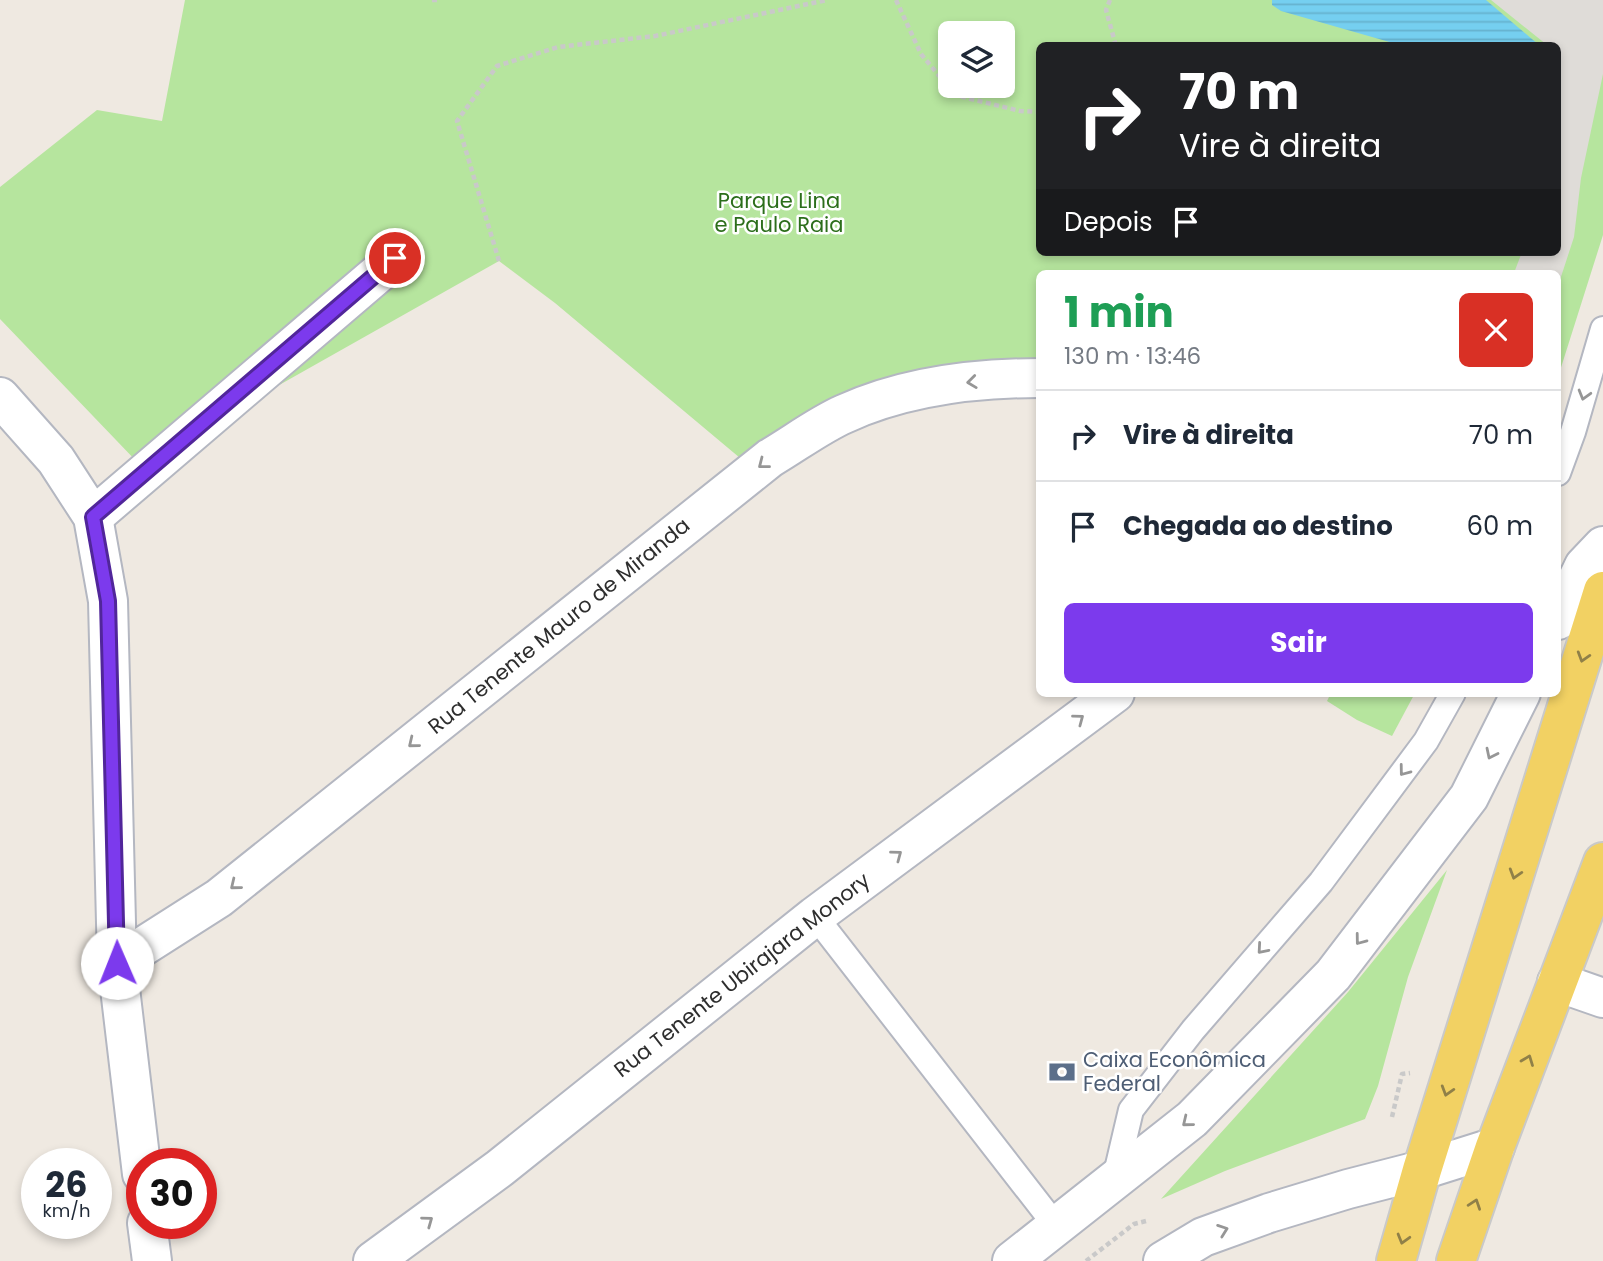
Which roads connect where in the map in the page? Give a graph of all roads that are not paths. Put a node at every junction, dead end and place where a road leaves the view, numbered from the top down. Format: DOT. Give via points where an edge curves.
graph roads {
  1 [pos="395,258"];
  2 [pos="1603,329"];
  3 [pos="1036,377"];
  4 [pos="0,397"];
  5 [pos="1561,464"];
  6 [pos="93,517"];
  7 [pos="1603,546"];
  8 [pos="1603,592"];
  9 [pos="1561,614"];
  10 [pos="1110,697"];
  11 [pos="1451,697"];
  12 [pos="1519,697"];
  13 [pos="1603,862"];
  14 [pos="815,916"];
  15 [pos="117,963"];
  16 [pos="1557,982"];
  17 [pos="1603,998"];
  18 [pos="1495,1146"];
  19 [pos="139,1148"];
  20 [pos="1422,1170"];
  21 [pos="1115,1178"];
  22 [pos="1056,1226"];
  23 [pos="149,1239"];
  24 [pos="152,1261"];
  25 [pos="373,1261"];
  26 [pos="1012,1261"];
  27 [pos="1163,1261"];
  28 [pos="1396,1261"];
  29 [pos="1456,1261"];
  1 -- 6 [label="street"];
  2 -- 5 [label="lane, one-way"];
  3 -- 15 [label="street, Rua Tenente Mauro de Miranda, one-way" via="917,389 844,414 770,458 219,898"];
  4 -- 6 [label="street" via="57,460"];
  6 -- 15 [label="street" via="108,601"];
  7 -- 9 [label="street" via="1584,566"];
  8 -- 20 [label="main road, one-way"];
  14 -- 10 [label="street, Rua Tenente Ubirajara Monory, one-way"];
  11 -- 21 [label="lane, one-way" via="1426,741 1321,882 1193,1030 1131,1110"];
  12 -- 21 [label="street, one-way" via="1469,797 1333,975 1192,1119"];
  13 -- 16 [label="main road"];
  14 -- 22 [label="lane"];
  25 -- 14 [label="street, Rua Tenente Ubirajara Monory, one-way" via="500,1167"];
  15 -- 19 [label="street"];
  16 -- 17 [label="street"];
  18 -- 16 [label="main road, one-way"];
  18 -- 20 [label="street"];
  29 -- 18 [label="main road, one-way"];
  27 -- 20 [label="street, one-way" via="1203,1237 1269,1213"];
  20 -- 28 [label="main road, one-way"];
  21 -- 22 [label="street"];
  22 -- 26 [label="street"];
  23 -- 24 [label="street"];
}
